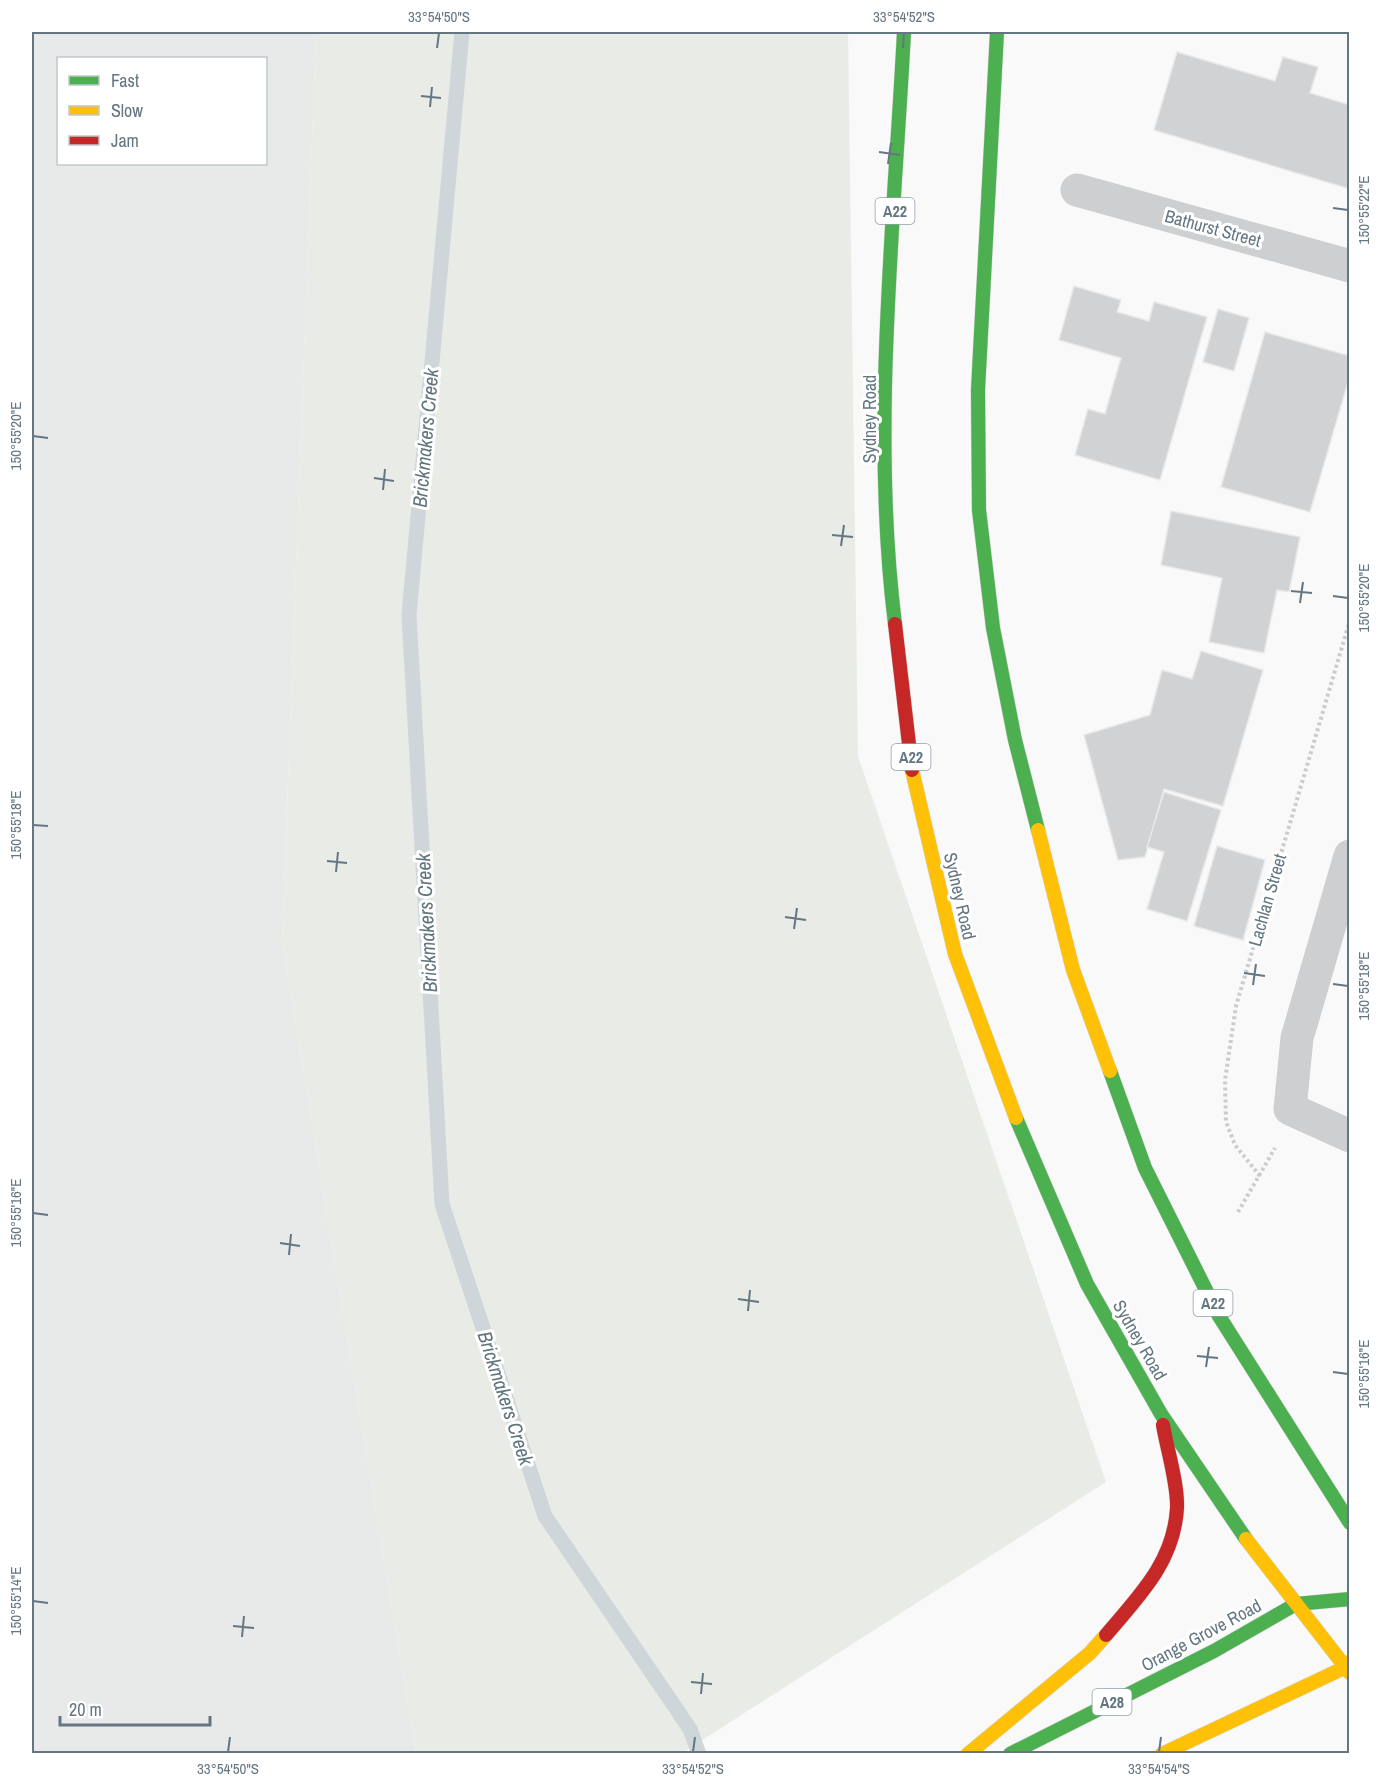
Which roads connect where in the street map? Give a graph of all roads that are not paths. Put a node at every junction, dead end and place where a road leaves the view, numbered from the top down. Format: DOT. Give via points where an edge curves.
graph roads {
  1 [pos="904,32"];
  2 [pos="997,32"];
  3 [pos="1077,190"];
  4 [pos="1350,266"];
  5 [pos="1350,856"];
  6 [pos="1350,1136"];
  7 [pos="1161,1414"];
  8 [pos="1350,1523"];
  9 [pos="1350,1599"];
  10 [pos="1296,1604"];
  11 [pos="1348,1667"];
  12 [pos="968,1754"];
  13 [pos="1010,1754"];
  14 [pos="1162,1754"];
  1 -- 7 [label="highway, Sydney Road / A22" via="885,391 889,578 913,777 955,954 1012,1109 1088,1284"];
  2 -- 8 [label="highway, A22" via="978,390 979,510 993,628 1015,740 1073,970 1145,1168 1219,1316"];
  3 -- 4 [label="street, Bathurst Street"];
  5 -- 6 [label="street" via="1297,1038 1290,1109"];
  7 -- 10 [label="highway, Sydney Road / A22" via="1259,1558"];
  7 -- 12 [label="highway" via="1177,1506 1171,1546 1151,1583 1090,1653"];
  9 -- 10 [label="highway, Orange Grove Road / A28"];
  10 -- 11 [label="highway, Sydney Road / A22"];
  10 -- 13 [label="highway, Orange Grove Road / A28" via="1214,1651"];
  11 -- 14 [label="highway"];
}
